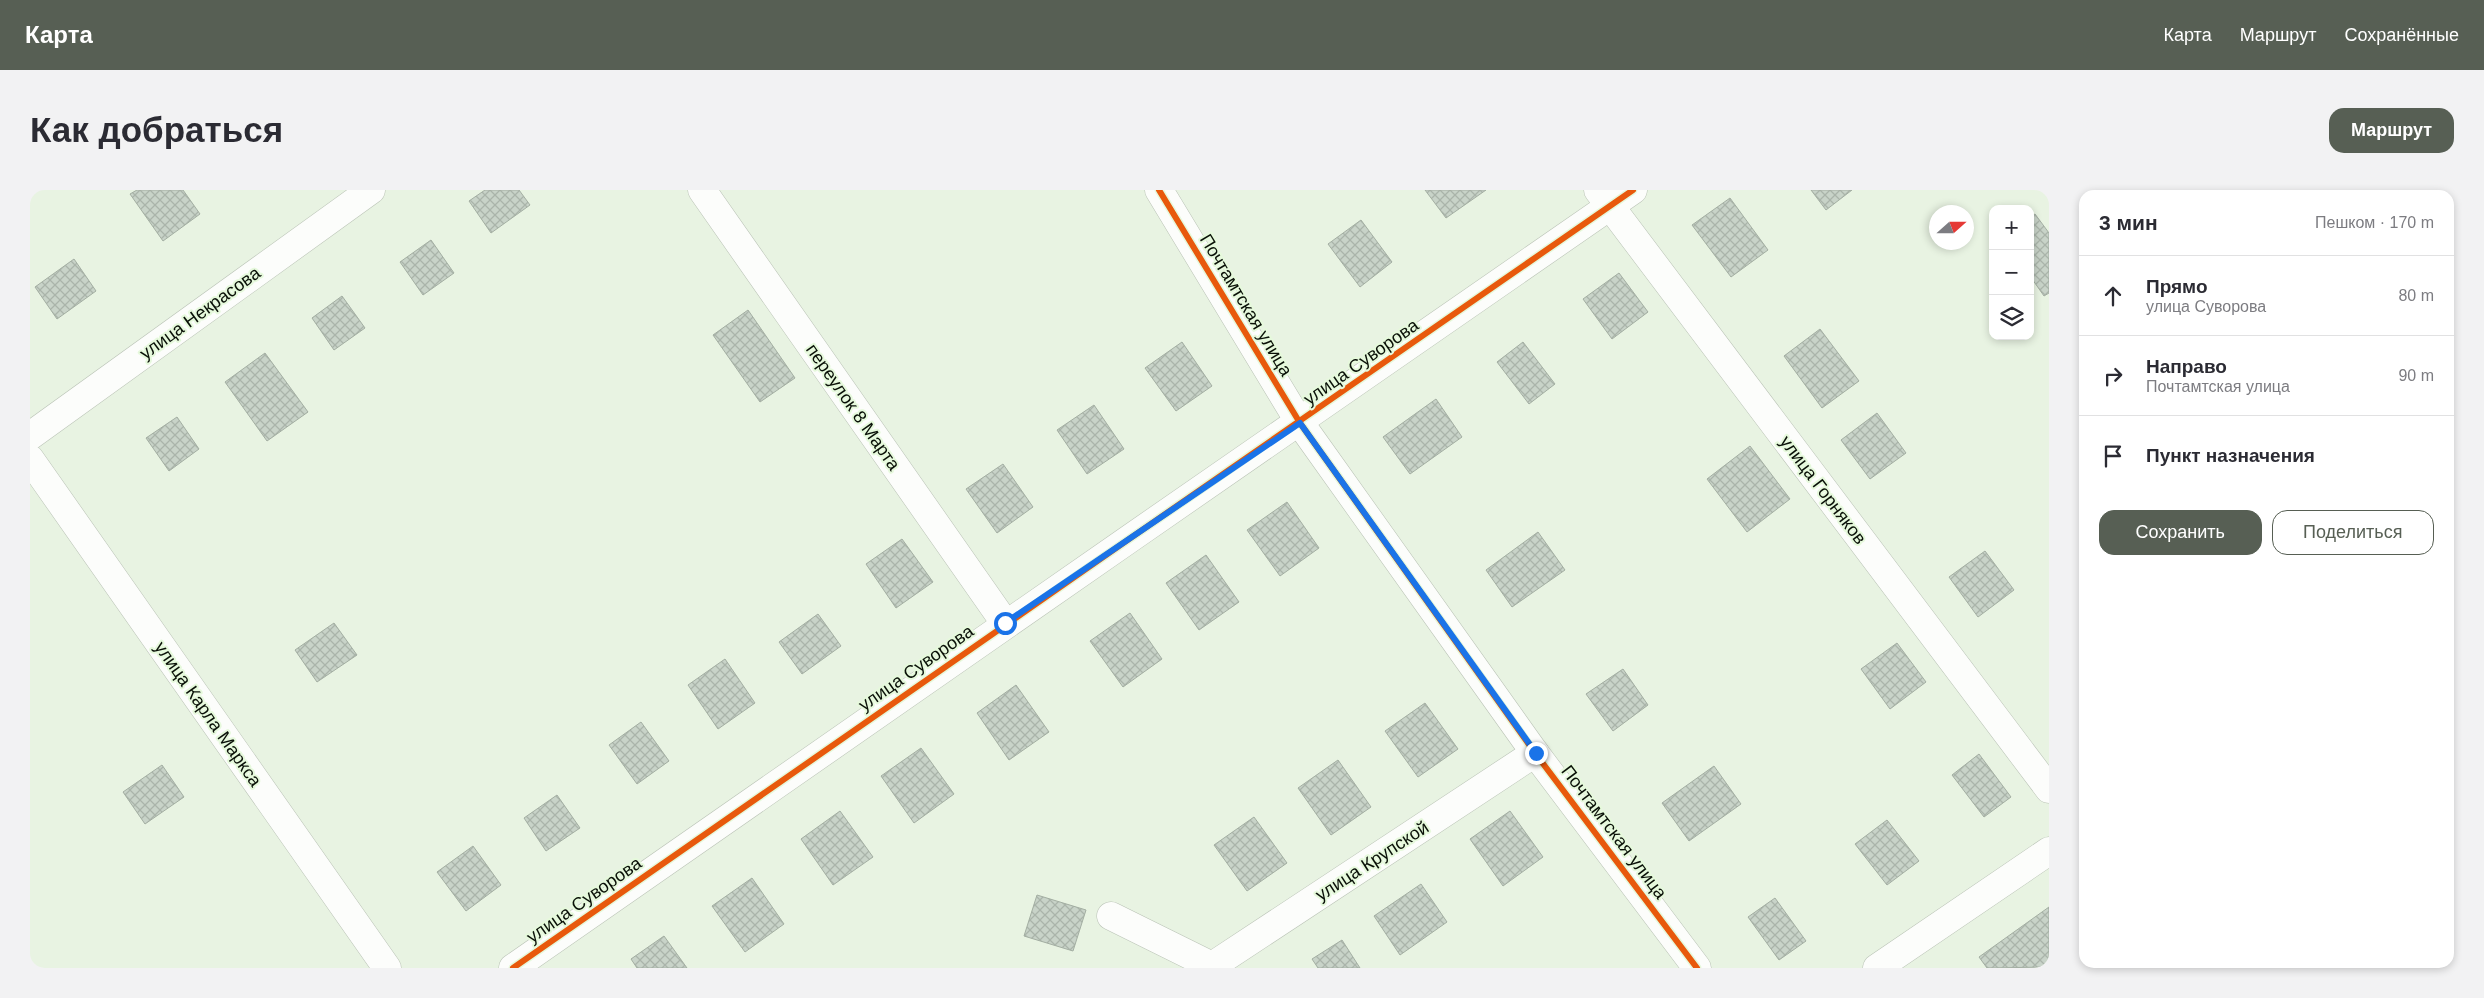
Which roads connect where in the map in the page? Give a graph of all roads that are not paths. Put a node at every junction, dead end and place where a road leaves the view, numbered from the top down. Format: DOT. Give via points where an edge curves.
graph roads {
  1 [pos="371,190"];
  2 [pos="702,190"];
  3 [pos="1159,190"];
  4 [pos="1633,190"];
  5 [pos="1604,198"];
  6 [pos="1300,423"];
  7 [pos="30,436"];
  8 [pos="30,459"];
  9 [pos="1005,623"];
  10 [pos="1536,753"];
  11 [pos="2049,790"];
  12 [pos="2049,851"];
  13 [pos="1111,916"];
  14 [pos="1211,967"];
  15 [pos="387,968"];
  16 [pos="513,968"];
  17 [pos="1697,968"];
  18 [pos="1877,968"];
  1 -- 7 [label="street, улица Некрасова"];
  2 -- 9 [label="street, переулок 8 Марта"];
  3 -- 6 [label="street, Почтамтская улица"];
  4 -- 5 [label="street, улица Суворова"];
  5 -- 6 [label="street, улица Суворова"];
  5 -- 11 [label="street, улица Горняков"];
  6 -- 9 [label="street, улица Суворова"];
  6 -- 10 [label="street, Почтамтская улица"];
  8 -- 15 [label="street, улица Карла Маркса"];
  9 -- 16 [label="street, улица Суворова"];
  10 -- 14 [label="street, улица Крупской"];
  10 -- 17 [label="street, Почтамтская улица"];
  12 -- 18 [label="street"];
  13 -- 14 [label="street"];
}
